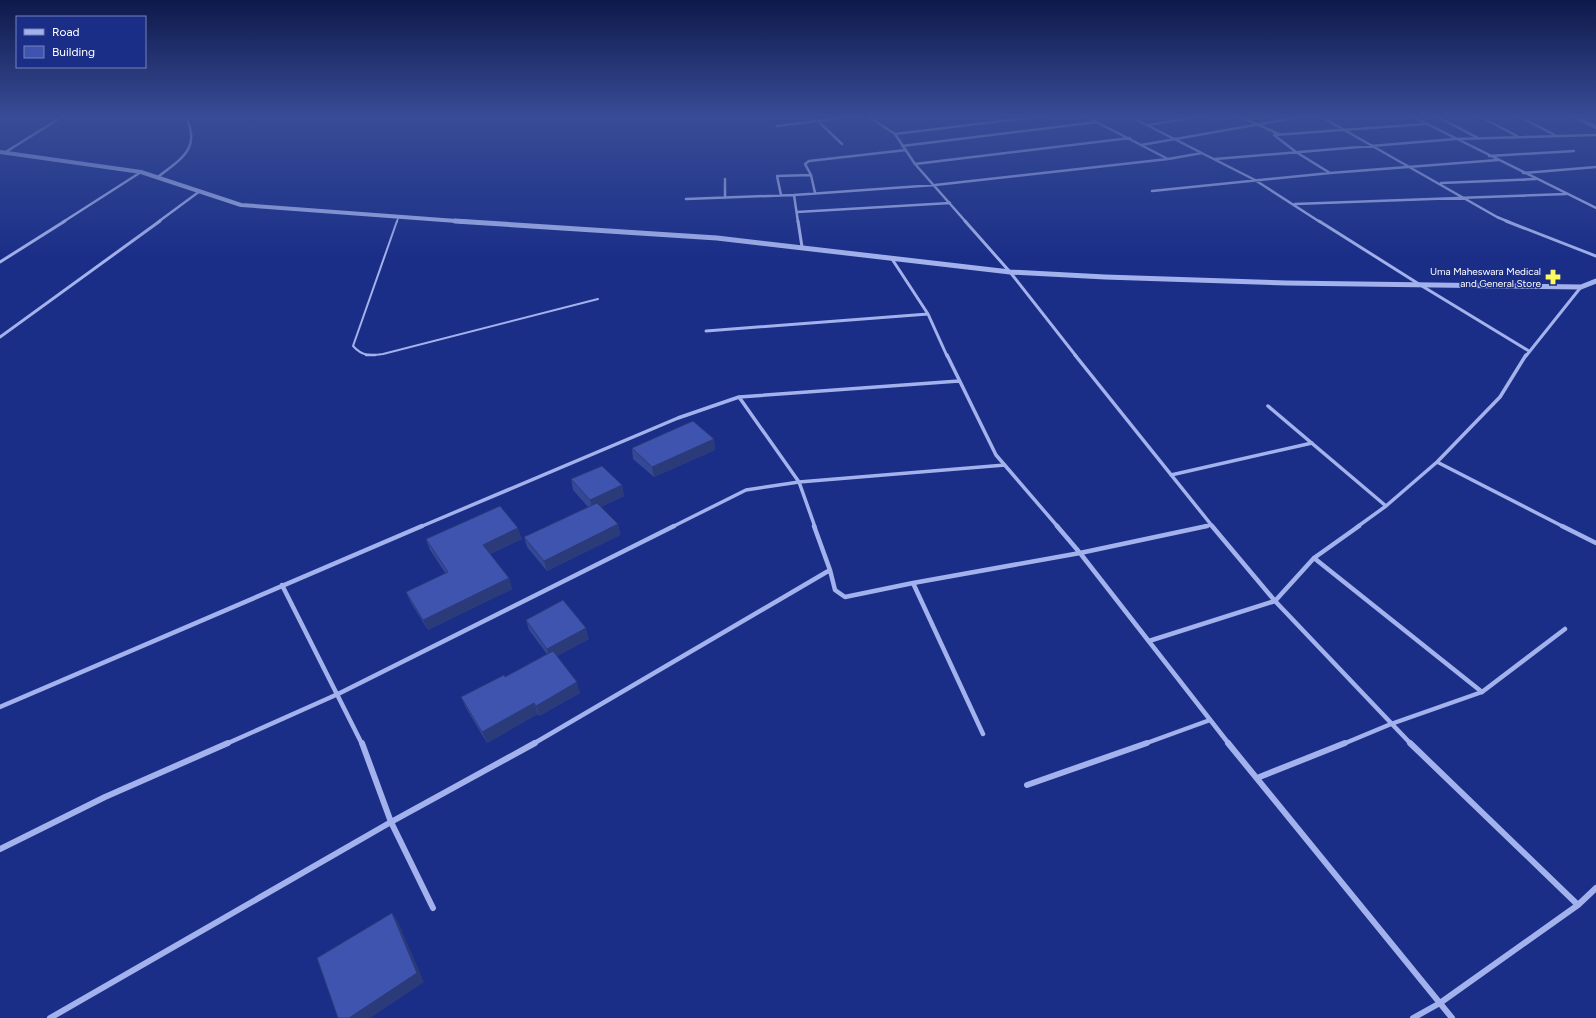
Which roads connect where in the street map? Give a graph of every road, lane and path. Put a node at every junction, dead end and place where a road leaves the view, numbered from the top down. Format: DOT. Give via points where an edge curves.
graph roads {
  1 [pos="75,163"];
  2 [pos="175,163"];
  3 [pos="807,163"];
  4 [pos="927,163"];
  5 [pos="1137,163"];
  6 [pos="1221,163"];
  7 [pos="1313,163"];
  8 [pos="1404,163"];
  9 [pos="1461,163"];
  10 [pos="1503,163"];
  11 [pos="915,164"];
  12 [pos="1410,166"];
  13 [pos="1596,167"];
  14 [pos="141,172"];
  15 [pos="1330,173"];
  16 [pos="1523,173"];
  17 [pos="811,175"];
  18 [pos="158,177"];
  19 [pos="724,179"];
  20 [pos="1536,179"];
  21 [pos="1255,180"];
  22 [pos="1439,183"];
  23 [pos="935,185"];
  24 [pos="200,190"];
  25 [pos="1152,191"];
  26 [pos="815,194"];
  27 [pos="1566,194"];
  28 [pos="781,195"];
  29 [pos="794,195"];
  30 [pos="725,198"];
  31 [pos="1465,198"];
  32 [pos="686,199"];
  33 [pos="950,203"];
  34 [pos="1295,204"];
  35 [pos="1596,208"];
  36 [pos="797,212"];
  37 [pos="398,218"];
  38 [pos="802,247"];
  39 [pos="1596,256"];
  40 [pos="892,259"];
  41 [pos="0,262"];
  42 [pos="1010,272"];
  43 [pos="1596,281"];
  44 [pos="1422,286"];
  45 [pos="1581,287"];
  46 [pos="598,299"];
  47 [pos="928,314"];
  48 [pos="706,330"];
  49 [pos="0,337"];
  50 [pos="1529,351"];
  51 [pos="959,381"];
  52 [pos="739,397"];
  53 [pos="1268,406"];
  54 [pos="1312,443"];
  55 [pos="1437,462"];
  56 [pos="1005,465"];
  57 [pos="1172,475"];
  58 [pos="799,482"];
  59 [pos="1386,506"];
  60 [pos="1211,525"];
  61 [pos="1596,543"];
  62 [pos="1080,553"];
  63 [pos="1314,558"];
  64 [pos="830,570"];
  65 [pos="913,583"];
  66 [pos="282,585"];
  67 [pos="1275,601"];
  68 [pos="1565,629"];
  69 [pos="1149,641"];
  70 [pos="1482,692"];
  71 [pos="338,694"];
  72 [pos="0,707"];
  73 [pos="1210,720"];
  74 [pos="1391,724"];
  75 [pos="983,734"];
  76 [pos="1257,778"];
  77 [pos="1027,785"];
  78 [pos="391,822"];
  79 [pos="0,849"];
  80 [pos="1596,888"];
  81 [pos="1578,905"];
  82 [pos="433,908"];
  83 [pos="1440,1003"];
  84 [pos="50,1018"];
  85 [pos="1413,1018"];
  86 [pos="1452,1018"];
  1 -- 14 [label="street"];
  2 -- 18 [label="street"];
  3 -- 17 [label="street" via="805,164"];
  4 -- 11 [label="street"];
  5 -- 23 [label="street"];
  6 -- 21 [label="street"];
  7 -- 15 [label="street"];
  8 -- 12 [label="street"];
  9 -- 12 [label="street"];
  10 -- 16 [label="street"];
  11 -- 23 [label="street"];
  12 -- 15 [label="street"];
  12 -- 22 [label="street"];
  13 -- 16 [label="street"];
  14 -- 18 [label="street"];
  14 -- 41 [label="street"];
  15 -- 21 [label="street"];
  16 -- 20 [label="street"];
  17 -- 26 [label="street"];
  17 -- 28 [label="street" via="777,176"];
  18 -- 24 [label="street"];
  19 -- 30 [label="street"];
  20 -- 22 [label="street"];
  20 -- 27 [label="street"];
  21 -- 25 [label="street"];
  21 -- 34 [label="street"];
  22 -- 31 [label="street"];
  23 -- 26 [label="street"];
  23 -- 33 [label="street"];
  24 -- 37 [label="street" via="241,205"];
  24 -- 49 [label="street"];
  26 -- 29 [label="street"];
  27 -- 31 [label="street"];
  27 -- 35 [label="street"];
  28 -- 29 [label="street"];
  28 -- 30 [label="street"];
  29 -- 36 [label="street"];
  30 -- 32 [label="street"];
  31 -- 34 [label="street"];
  31 -- 39 [label="street" via="1497,217"];
  33 -- 36 [label="street"];
  33 -- 42 [label="street"];
  34 -- 44 [label="street"];
  36 -- 38 [label="street"];
  37 -- 38 [label="street" via="717,238"];
  37 -- 46 [label="lane" via="353,346 359,354 383,354"];
  38 -- 40 [label="street"];
  40 -- 42 [label="street"];
  40 -- 47 [label="street"];
  42 -- 44 [label="street" via="1112,278"];
  42 -- 57 [label="street"];
  43 -- 45 [label="street"];
  44 -- 45 [label="street"];
  44 -- 50 [label="street"];
  45 -- 50 [label="street"];
  47 -- 48 [label="street"];
  47 -- 51 [label="street"];
  50 -- 55 [label="street" via="1500,397"];
  51 -- 52 [label="street"];
  51 -- 56 [label="street" via="996,454"];
  52 -- 58 [label="street"];
  52 -- 66 [label="street" via="678,418"];
  53 -- 54 [label="street"];
  54 -- 57 [label="street"];
  54 -- 59 [label="street"];
  55 -- 59 [label="street"];
  55 -- 61 [label="street"];
  56 -- 58 [label="street"];
  56 -- 62 [label="street"];
  57 -- 60 [label="street"];
  58 -- 64 [label="street"];
  58 -- 71 [label="street" via="746,490"];
  59 -- 63 [label="street"];
  60 -- 62 [label="street"];
  60 -- 67 [label="street"];
  62 -- 65 [label="street"];
  62 -- 69 [label="street"];
  63 -- 67 [label="street"];
  63 -- 70 [label="street"];
  64 -- 65 [label="street" via="835,591 844,597"];
  64 -- 78 [label="street" via="545,737"];
  65 -- 75 [label="street"];
  66 -- 71 [label="street"];
  66 -- 72 [label="street"];
  67 -- 69 [label="street"];
  67 -- 74 [label="street"];
  68 -- 70 [label="street"];
  69 -- 73 [label="street"];
  70 -- 74 [label="street"];
  71 -- 78 [label="street" via="363,745"];
  71 -- 79 [label="street" via="105,797"];
  73 -- 76 [label="street"];
  73 -- 77 [label="street"];
  74 -- 76 [label="street"];
  74 -- 81 [label="street"];
  76 -- 83 [label="street"];
  78 -- 82 [label="street"];
  78 -- 84 [label="street"];
  80 -- 81 [label="street"];
  81 -- 83 [label="street"];
  83 -- 85 [label="street"];
  83 -- 86 [label="street"];
}
